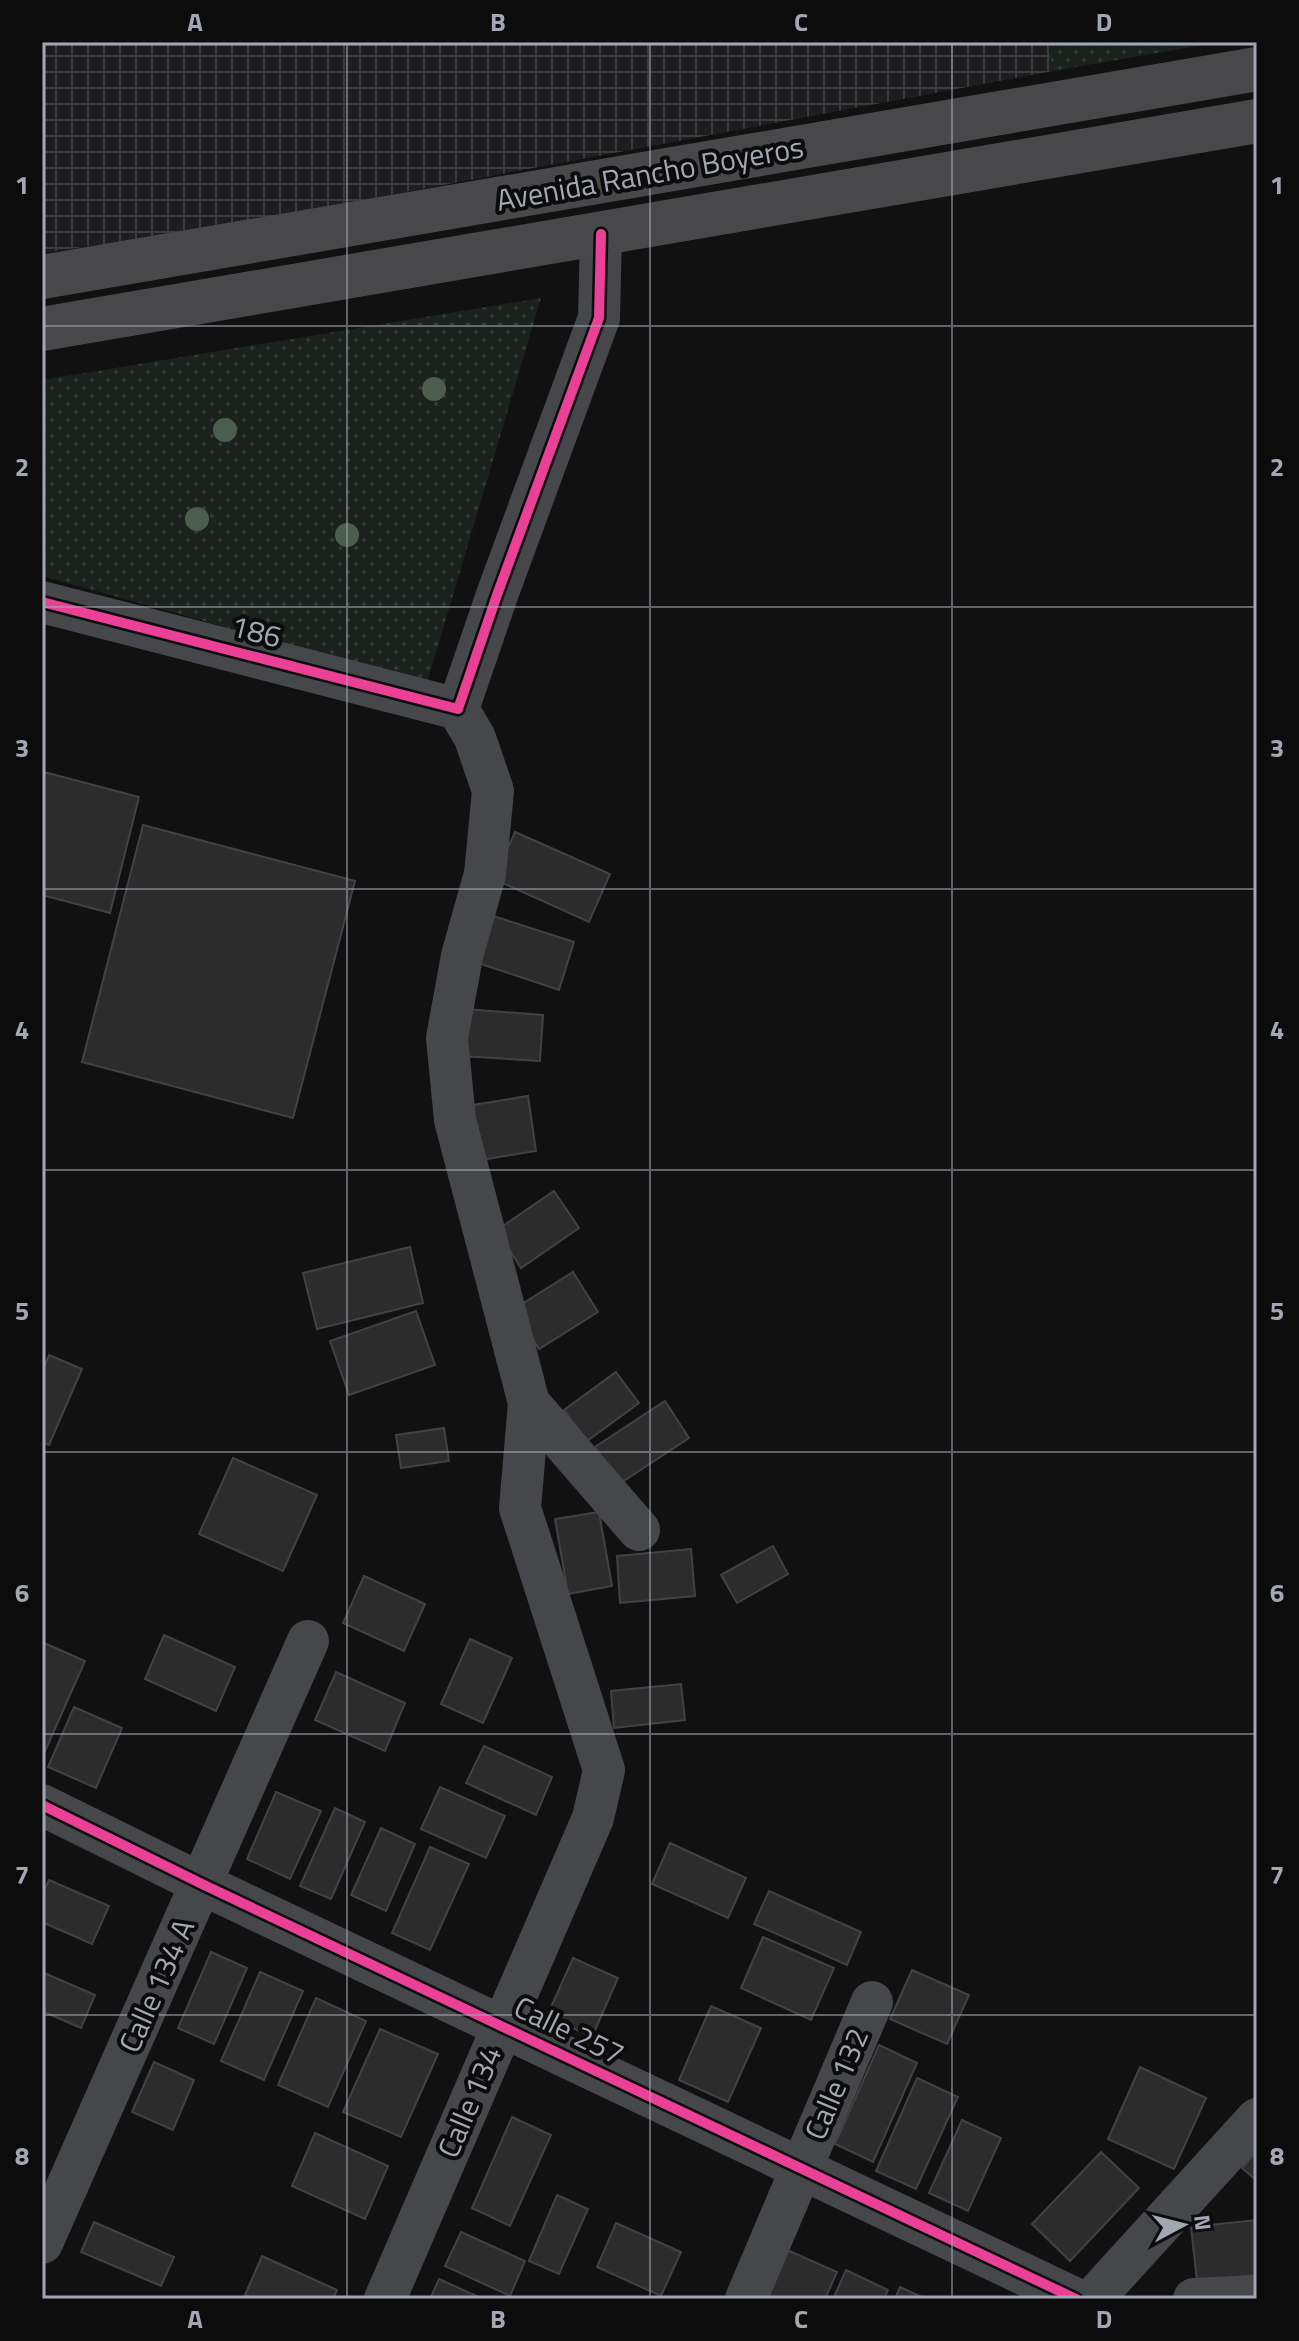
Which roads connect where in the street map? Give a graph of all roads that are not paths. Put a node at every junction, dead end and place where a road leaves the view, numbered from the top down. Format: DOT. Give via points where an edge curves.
graph roads {
  1 [pos="1257,69"];
  2 [pos="1257,121"];
  3 [pos="601,234"];
  4 [pos="42,277"];
  5 [pos="42,329"];
  6 [pos="42,602"];
  7 [pos="458,709"];
  8 [pos="529,1403"];
  9 [pos="639,1530"];
  10 [pos="308,1641"];
  11 [pos="42,1805"];
  12 [pos="202,1884"];
  13 [pos="872,2002"];
  14 [pos="504,2025"];
  15 [pos="1257,2119"];
  16 [pos="801,2170"];
  17 [pos="42,2243"];
  18 [pos="1257,2296"];
  19 [pos="385,2299"];
  20 [pos="746,2299"];
  21 [pos="1076,2299"];
  22 [pos="1093,2299"];
  23 [pos="1194,2299"];
  1 -- 4 [label="highway, Avenida Rancho Boyeros"];
  2 -- 3 [label="highway, Avenida Rancho Boyeros"];
  3 -- 5 [label="highway, Avenida Rancho Boyeros"];
  3 -- 7 [label="street" via="599,318"];
  6 -- 7 [label="street, 186"];
  7 -- 8 [label="street" via="475,738 493,791 485,874 447,1038 453,1107"];
  8 -- 9 [label="street"];
  8 -- 14 [label="street, Calle 134" via="520,1508 604,1770 593,1818"];
  10 -- 12 [label="street, Calle 134 A"];
  11 -- 12 [label="street, Calle 257"];
  12 -- 14 [label="street, Calle 257"];
  12 -- 17 [label="street, Calle 134 A"];
  13 -- 16 [label="street, Calle 132"];
  14 -- 16 [label="street, Calle 257"];
  14 -- 19 [label="street, Calle 134"];
  15 -- 22 [label="street"];
  16 -- 20 [label="street, Calle 132"];
  16 -- 21 [label="street, Calle 257"];
  18 -- 23 [label="street"];
}
